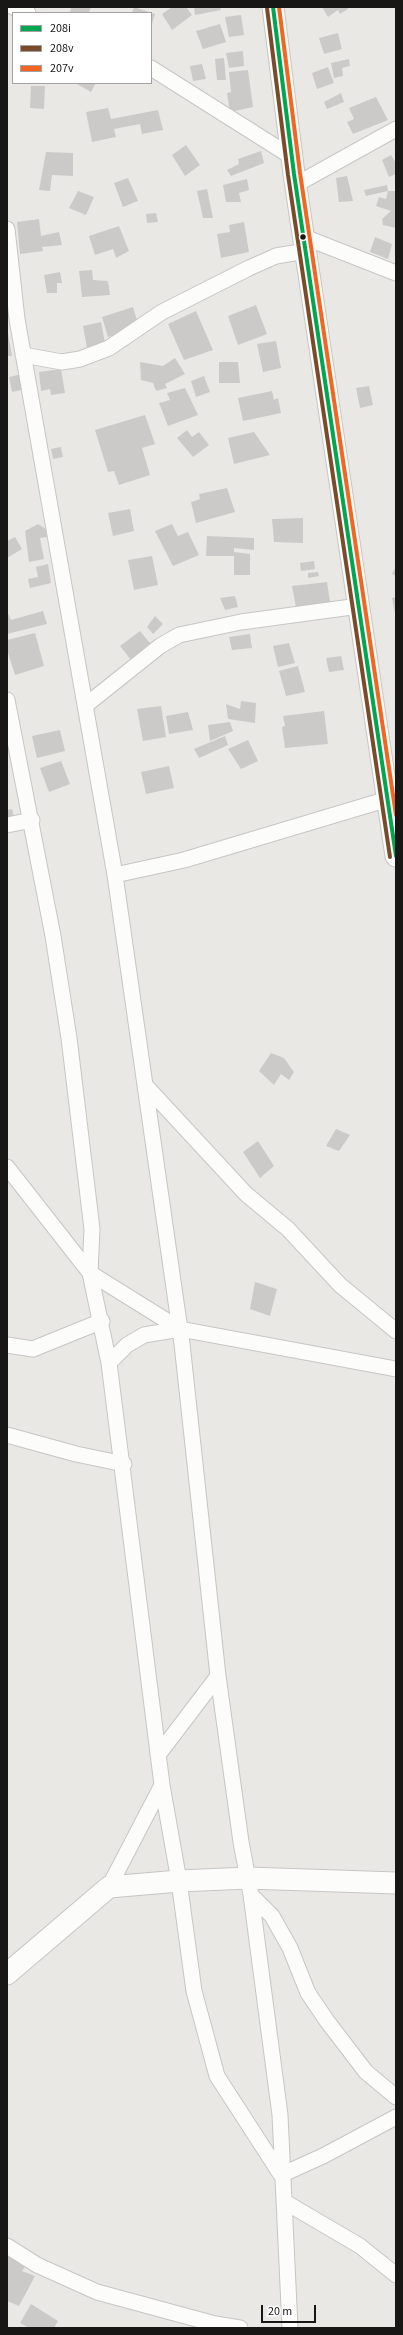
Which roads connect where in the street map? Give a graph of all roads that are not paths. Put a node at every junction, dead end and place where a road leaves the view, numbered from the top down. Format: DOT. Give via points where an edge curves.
graph roads {
  1 [pos="13,7"];
  2 [pos="273,7"];
  3 [pos="26,12"];
  4 [pos="152,69"];
  5 [pos="396,129"];
  6 [pos="292,157"];
  7 [pos="297,184"];
  8 [pos="7,229"];
  9 [pos="305,244"];
  10 [pos="396,273"];
  11 [pos="23,355"];
  12 [pos="359,606"];
  13 [pos="7,700"];
  14 [pos="86,705"];
  15 [pos="388,799"];
  16 [pos="32,820"];
  17 [pos="7,825"];
  18 [pos="396,856"];
  19 [pos="115,875"];
  20 [pos="145,1085"];
  21 [pos="7,1167"];
  22 [pos="90,1273"];
  23 [pos="102,1321"];
  24 [pos="180,1329"];
  25 [pos="396,1331"];
  26 [pos="7,1345"];
  27 [pos="109,1363"];
  28 [pos="396,1368"];
  29 [pos="7,1435"];
  30 [pos="124,1464"];
  31 [pos="218,1676"];
  32 [pos="158,1755"];
  33 [pos="162,1785"];
  34 [pos="179,1881"];
  35 [pos="396,1883"];
  36 [pos="250,1886"];
  37 [pos="109,1887"];
  38 [pos="7,1974"];
  39 [pos="396,2097"];
  40 [pos="396,2117"];
  41 [pos="281,2175"];
  42 [pos="285,2202"];
  43 [pos="7,2246"];
  44 [pos="396,2274"];
  45 [pos="240,2328"];
  46 [pos="290,2328"];
  1 -- 3 [label="street"];
  2 -- 6 [label="main road"];
  4 -- 6 [label="street"];
  5 -- 7 [label="street"];
  6 -- 7 [label="main road"];
  7 -- 9 [label="main road"];
  8 -- 11 [label="street"];
  9 -- 10 [label="street"];
  9 -- 11 [label="street" via="249,268 162,312 109,348 80,359 62,362"];
  9 -- 12 [label="main road"];
  11 -- 14 [label="street"];
  12 -- 14 [label="street" via="241,622 179,635 160,646"];
  12 -- 15 [label="main road"];
  13 -- 16 [label="street"];
  14 -- 19 [label="street"];
  15 -- 18 [label="main road"];
  15 -- 19 [label="street" via="184,860"];
  16 -- 17 [label="street"];
  16 -- 22 [label="street" via="69,1038 92,1229"];
  19 -- 20 [label="street"];
  20 -- 24 [label="street"];
  20 -- 25 [label="street" via="246,1194 288,1230 340,1285"];
  21 -- 22 [label="street"];
  22 -- 23 [label="street"];
  22 -- 24 [label="street"];
  23 -- 26 [label="street" via="33,1349"];
  23 -- 27 [label="street"];
  24 -- 27 [label="street" via="144,1335 127,1345"];
  24 -- 28 [label="street"];
  24 -- 31 [label="street"];
  27 -- 30 [label="street"];
  29 -- 30 [label="street"];
  30 -- 32 [label="street"];
  31 -- 32 [label="street"];
  31 -- 36 [label="street" via="241,1842"];
  32 -- 33 [label="street"];
  33 -- 34 [label="street"];
  33 -- 37 [label="street"];
  34 -- 36 [label="main road"];
  34 -- 37 [label="main road"];
  34 -- 41 [label="street" via="194,1991 217,2076"];
  35 -- 36 [label="main road"];
  36 -- 39 [label="street" via="272,1916 290,1948 308,1993 327,2021 366,2072"];
  36 -- 41 [label="street" via="280,2115"];
  37 -- 38 [label="main road"];
  40 -- 41 [label="street"];
  41 -- 42 [label="street"];
  42 -- 44 [label="street" via="360,2246"];
  42 -- 46 [label="street"];
  43 -- 45 [label="street" via="37,2265 97,2292 215,2324"];
}
